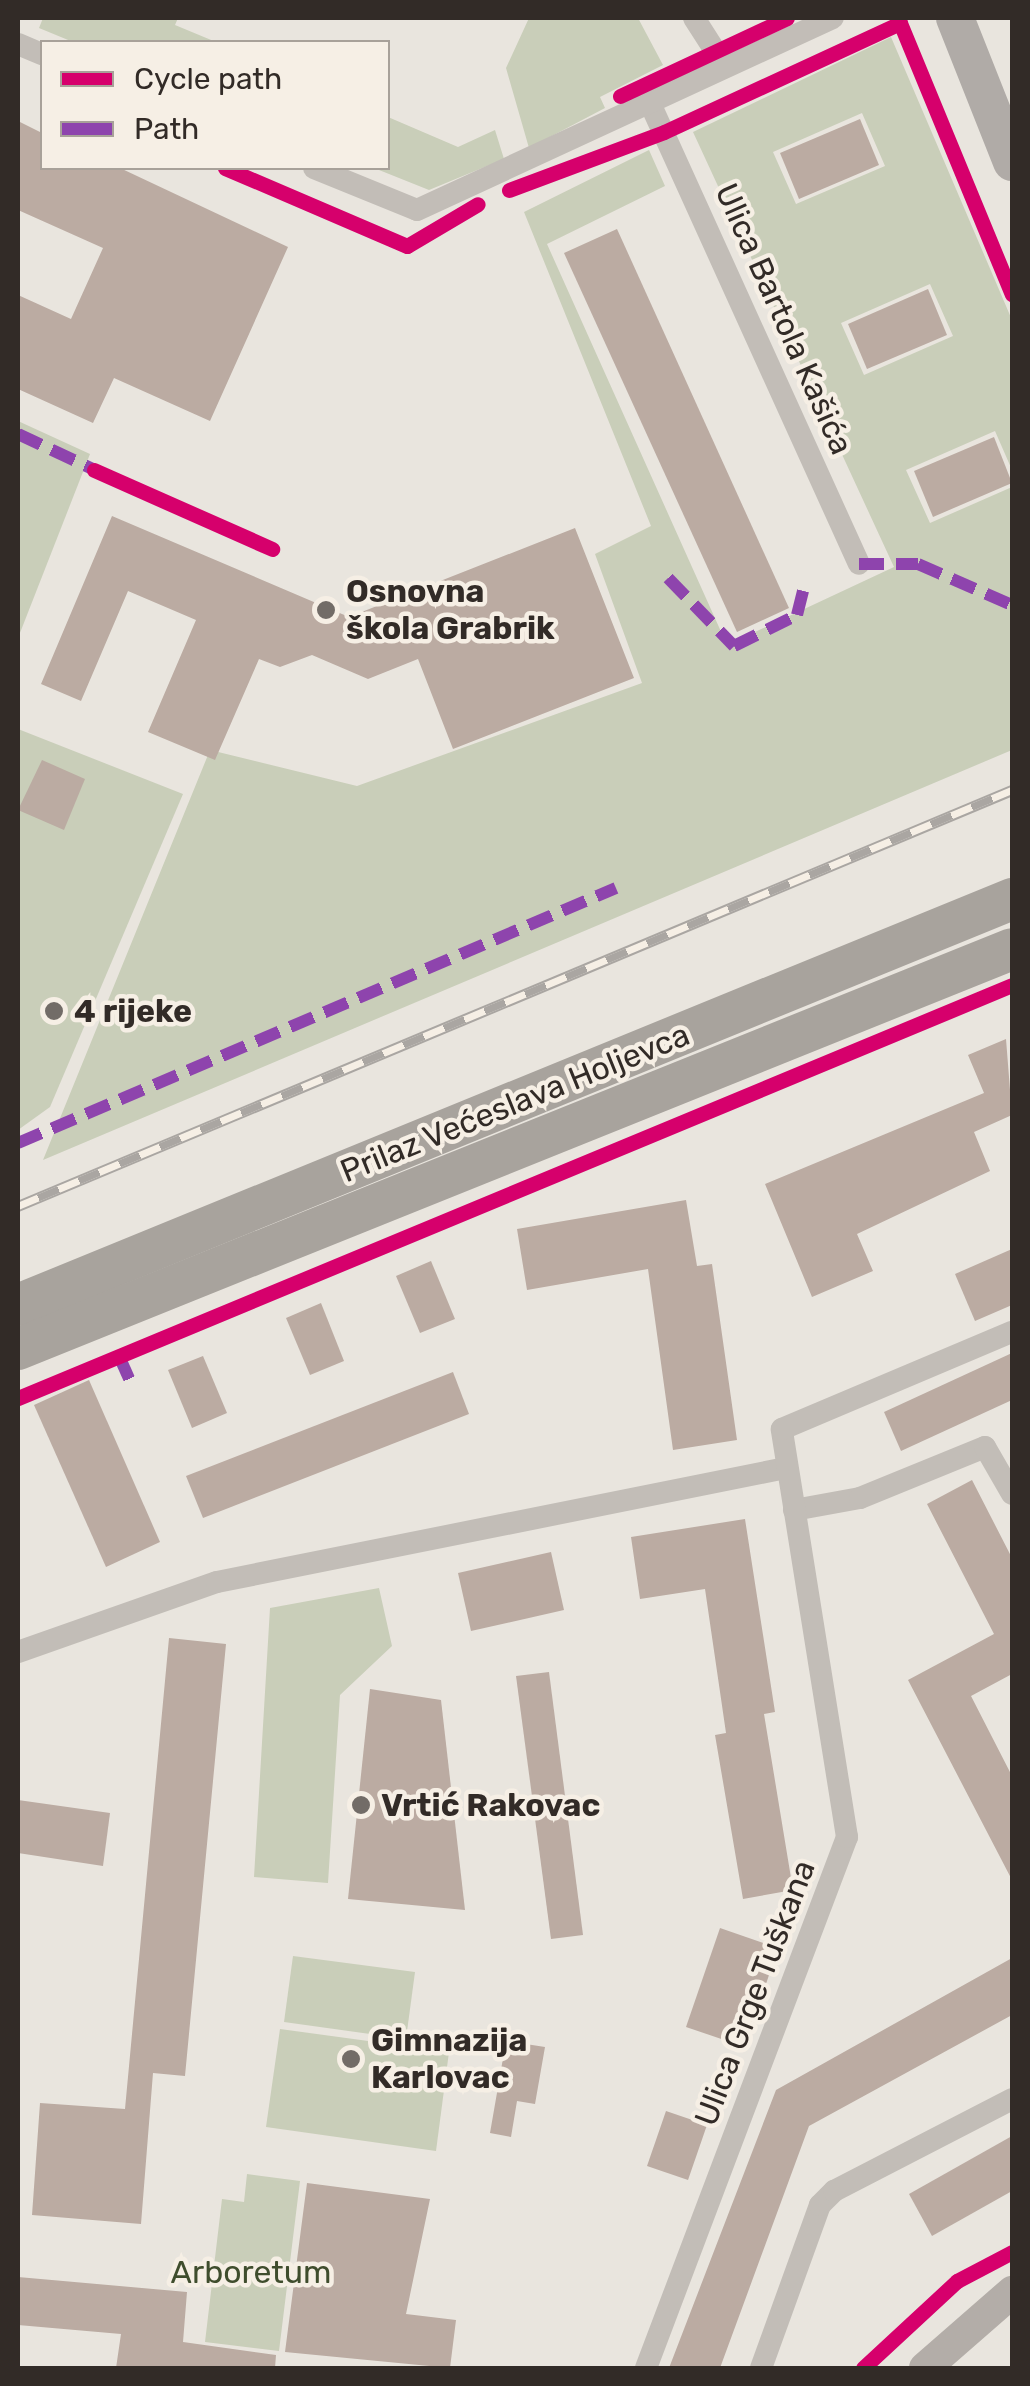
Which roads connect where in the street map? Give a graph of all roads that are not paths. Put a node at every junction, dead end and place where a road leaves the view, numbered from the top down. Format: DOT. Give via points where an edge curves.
graph roads {
  1 [pos="694,18"];
  2 [pos="834,18"];
  3 [pos="955,18"];
  4 [pos="724,65"];
  5 [pos="649,102"];
  6 [pos="1012,162"];
  7 [pos="319,170"];
  8 [pos="859,564"];
  9 [pos="1012,899"];
  10 [pos="1012,949"];
  11 [pos="18,1306"];
  12 [pos="1012,1332"];
  13 [pos="18,1348"];
  14 [pos="786,1468"];
  15 [pos="1012,1494"];
  16 [pos="794,1510"];
  17 [pos="18,1652"];
  18 [pos="1012,2099"];
  19 [pos="1012,2292"];
  20 [pos="646,2368"];
  21 [pos="761,2368"];
  22 [pos="925,2368"];
  1 -- 4 [label="street"];
  2 -- 4 [label="street"];
  3 -- 6 [label="main road"];
  4 -- 5 [label="street"];
  5 -- 7 [label="street" via="416,210"];
  5 -- 8 [label="street, Ulica Bartola Kašića"];
  9 -- 11 [label="highway, Prilaz Većeslava Holjevca"];
  10 -- 13 [label="highway, Prilaz Većeslava Holjevca"];
  12 -- 14 [label="street, Ulica Grge Tuškana" via="782,1429"];
  14 -- 16 [label="street, Ulica Grge Tuškana"];
  14 -- 17 [label="street" via="218,1582"];
  15 -- 16 [label="street" via="985,1447 860,1498"];
  16 -- 20 [label="street, Ulica Grge Tuškana" via="847,1838"];
  18 -- 21 [label="street" via="820,2205"];
  19 -- 22 [label="main road"];
}
